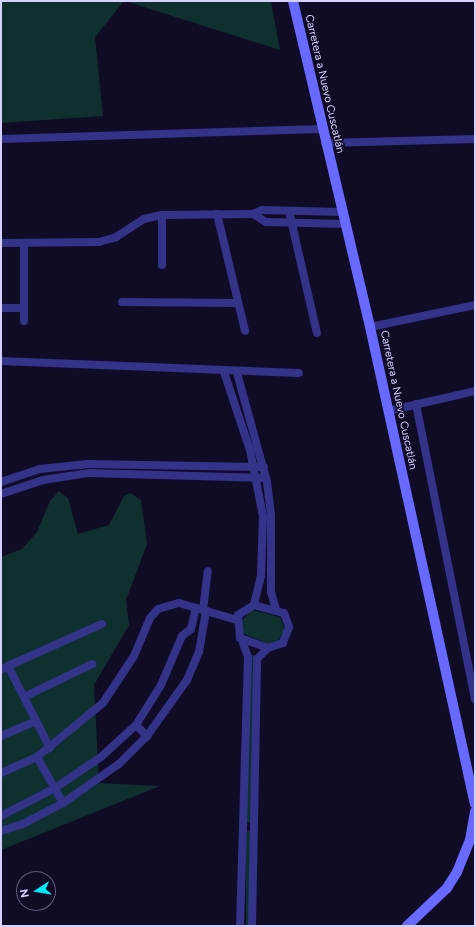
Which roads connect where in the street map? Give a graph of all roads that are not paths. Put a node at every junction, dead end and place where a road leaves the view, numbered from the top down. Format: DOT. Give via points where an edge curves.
graph roads {
  1 [pos="293,1"];
  2 [pos="322,129"];
  3 [pos="1,139"];
  4 [pos="475,139"];
  5 [pos="325,143"];
  6 [pos="289,211"];
  7 [pos="341,212"];
  8 [pos="217,214"];
  9 [pos="253,214"];
  10 [pos="162,215"];
  11 [pos="292,223"];
  12 [pos="344,224"];
  13 [pos="1,243"];
  14 [pos="24,243"];
  15 [pos="162,265"];
  16 [pos="122,302"];
  17 [pos="238,304"];
  18 [pos="475,305"];
  19 [pos="1,308"];
  20 [pos="24,308"];
  21 [pos="24,321"];
  22 [pos="370,327"];
  23 [pos="245,331"];
  24 [pos="317,333"];
  25 [pos="1,361"];
  26 [pos="224,372"];
  27 [pos="237,373"];
  28 [pos="299,373"];
  29 [pos="475,391"];
  30 [pos="416,404"];
  31 [pos="388,411"];
  32 [pos="264,467"];
  33 [pos="254,468"];
  34 [pos="266,478"];
  35 [pos="256,479"];
  36 [pos="1,482"];
  37 [pos="1,494"];
  38 [pos="208,571"];
  39 [pos="254,605"];
  40 [pos="202,609"];
  41 [pos="276,609"];
  42 [pos="237,620"];
  43 [pos="102,624"];
  44 [pos="191,629"];
  45 [pos="200,632"];
  46 [pos="243,642"];
  47 [pos="268,648"];
  48 [pos="92,664"];
  49 [pos="5,668"];
  50 [pos="24,697"];
  51 [pos="475,699"];
  52 [pos="36,720"];
  53 [pos="136,725"];
  54 [pos="1,736"];
  55 [pos="148,736"];
  56 [pos="50,748"];
  57 [pos="37,757"];
  58 [pos="1,773"];
  59 [pos="54,788"];
  60 [pos="63,804"];
  61 [pos="475,804"];
  62 [pos="475,811"];
  63 [pos="1,816"];
  64 [pos="243,825"];
  65 [pos="254,826"];
  66 [pos="1,831"];
  67 [pos="240,926"];
  68 [pos="252,926"];
  69 [pos="407,926"];
  1 -- 2 [label="street, Carretera a Nuevo Cuscatlán"];
  2 -- 3 [label="street"];
  2 -- 5 [label="street, Carretera a Nuevo Cuscatlán"];
  4 -- 5 [label="street"];
  5 -- 7 [label="street, Carretera a Nuevo Cuscatlán"];
  6 -- 7 [label="street"];
  6 -- 9 [label="street" via="262,210"];
  6 -- 11 [label="street"];
  7 -- 12 [label="street, Carretera a Nuevo Cuscatlán"];
  8 -- 9 [label="street"];
  8 -- 10 [label="street"];
  8 -- 17 [label="street"];
  9 -- 11 [label="street" via="266,222"];
  10 -- 14 [label="street" via="144,219 116,238 99,242"];
  10 -- 15 [label="street"];
  11 -- 12 [label="street"];
  11 -- 24 [label="street"];
  12 -- 22 [label="street, Carretera a Nuevo Cuscatlán"];
  13 -- 14 [label="street"];
  14 -- 20 [label="street"];
  16 -- 17 [label="street"];
  17 -- 23 [label="street"];
  18 -- 22 [label="street"];
  19 -- 20 [label="street"];
  20 -- 21 [label="street"];
  22 -- 31 [label="street, Carretera a Nuevo Cuscatlán"];
  25 -- 26 [label="street"];
  26 -- 27 [label="street"];
  26 -- 33 [label="street"];
  27 -- 28 [label="street"];
  27 -- 32 [label="street"];
  29 -- 30 [label="street"];
  30 -- 31 [label="street"];
  30 -- 51 [label="street"];
  31 -- 61 [label="street, Carretera a Nuevo Cuscatlán"];
  32 -- 33 [label="street"];
  32 -- 34 [label="street"];
  33 -- 35 [label="street"];
  33 -- 36 [label="street" via="88,464 40,469"];
  34 -- 35 [label="street"];
  34 -- 41 [label="street" via="271,516 271,592"];
  35 -- 37 [label="street" via="89,473 43,480"];
  35 -- 39 [label="street" via="263,541 260,593"];
  38 -- 40 [label="street"];
  39 -- 41 [label="street"];
  39 -- 42 [label="street" via="245,608"];
  40 -- 42 [label="street"];
  40 -- 44 [label="street"];
  40 -- 45 [label="street"];
  40 -- 56 [label="street" via="179,604 158,609 150,618 134,656 103,703"];
  41 -- 47 [label="street" via="288,619 288,635 284,643"];
  42 -- 46 [label="street" via="238,634"];
  43 -- 49 [label="street"];
  44 -- 45 [label="street"];
  44 -- 53 [label="street" via="182,636 161,685"];
  45 -- 55 [label="street" via="199,652 187,680"];
  46 -- 47 [label="street"];
  46 -- 64 [label="street" via="248,657"];
  47 -- 65 [label="street" via="258,659"];
  48 -- 50 [label="street"];
  49 -- 50 [label="street"];
  50 -- 52 [label="street"];
  52 -- 54 [label="street"];
  52 -- 56 [label="street"];
  53 -- 55 [label="street"];
  53 -- 59 [label="street" via="101,757"];
  55 -- 60 [label="street" via="119,764"];
  56 -- 57 [label="street"];
  57 -- 58 [label="street"];
  57 -- 59 [label="street"];
  59 -- 60 [label="street"];
  59 -- 63 [label="street"];
  60 -- 66 [label="street" via="23,824"];
  62 -- 69 [label="street" via="470,840 457,872 447,888"];
  64 -- 65 [label="street"];
  64 -- 67 [label="street"];
  65 -- 68 [label="street"];
}
